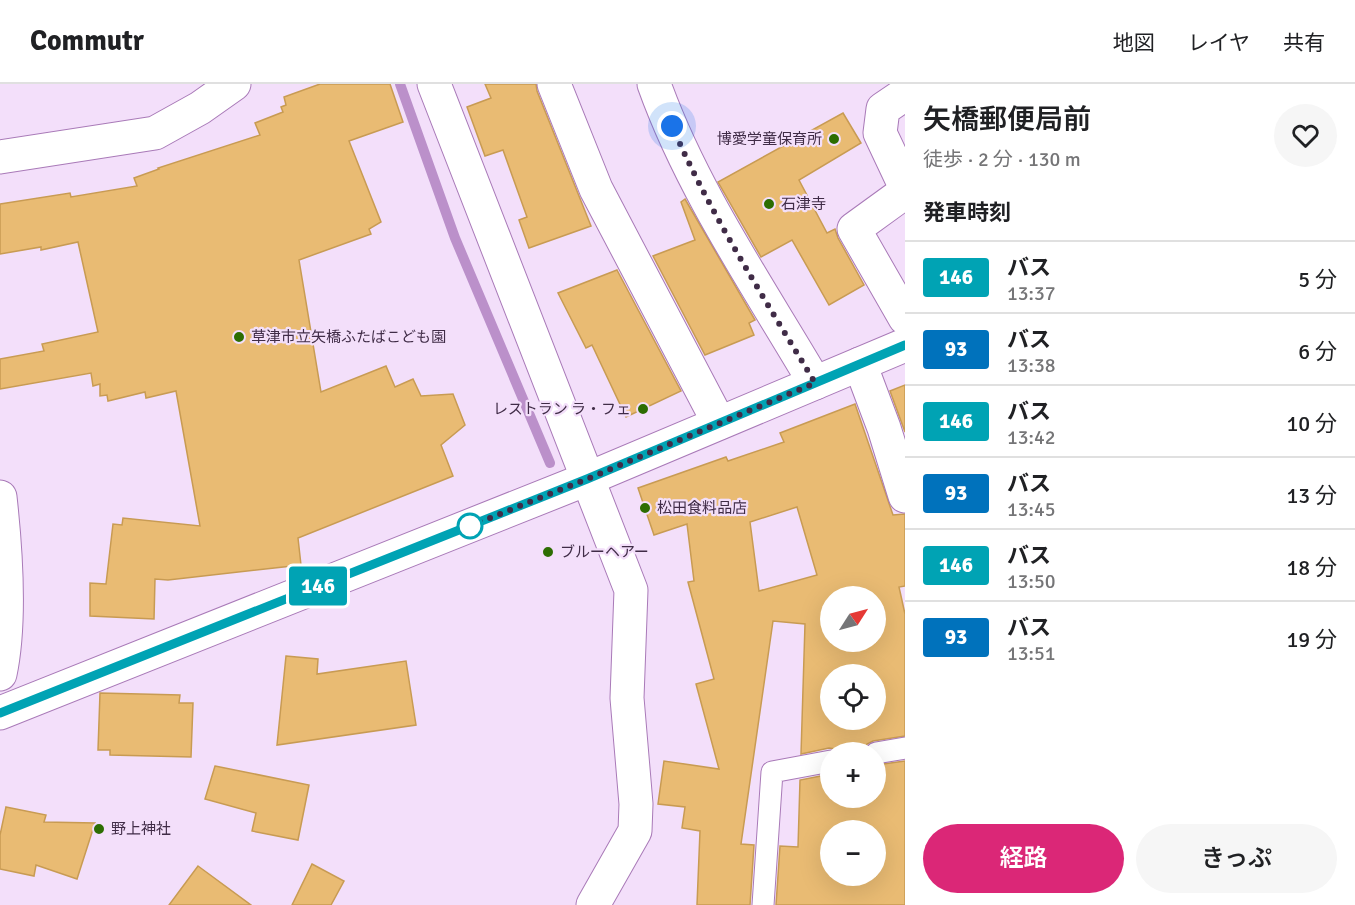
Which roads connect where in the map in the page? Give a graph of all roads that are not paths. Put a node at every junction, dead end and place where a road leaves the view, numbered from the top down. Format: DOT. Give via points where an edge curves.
graph roads {
  1 [pos="234,84"];
  2 [pos="434,84"];
  3 [pos="554,84"];
  4 [pos="654,84"];
  5 [pos="905,94"];
  6 [pos="0,157"];
  7 [pos="905,186"];
  8 [pos="905,192"];
  9 [pos="905,318"];
  10 [pos="905,345"];
  11 [pos="860,364"];
  12 [pos="815,383"];
  13 [pos="719,423"];
  14 [pos="587,479"];
  15 [pos="905,496"];
  16 [pos="0,497"];
  17 [pos="0,675"];
  18 [pos="0,713"];
  19 [pos="905,748"];
  20 [pos="886,751"];
  21 [pos="820,763"];
  22 [pos="593,905"];
  23 [pos="763,905"];
  1 -- 6 [label="street" via="155,133"];
  2 -- 14 [label="street"];
  3 -- 13 [label="street" via="596,189"];
  4 -- 12 [label="street" via="701,187"];
  5 -- 7 [label="street" via="883,109 880,133"];
  8 -- 9 [label="street" via="854,229"];
  10 -- 11 [label="street"];
  11 -- 12 [label="street"];
  11 -- 15 [label="street"];
  12 -- 13 [label="street"];
  13 -- 14 [label="street"];
  14 -- 18 [label="street"];
  14 -- 22 [label="street" via="631,590 627,698 636,804 635,831"];
  16 -- 17 [label="street" via="6,646"];
  19 -- 20 [label="lane"];
  21 -- 23 [label="lane" via="772,772"];
}
